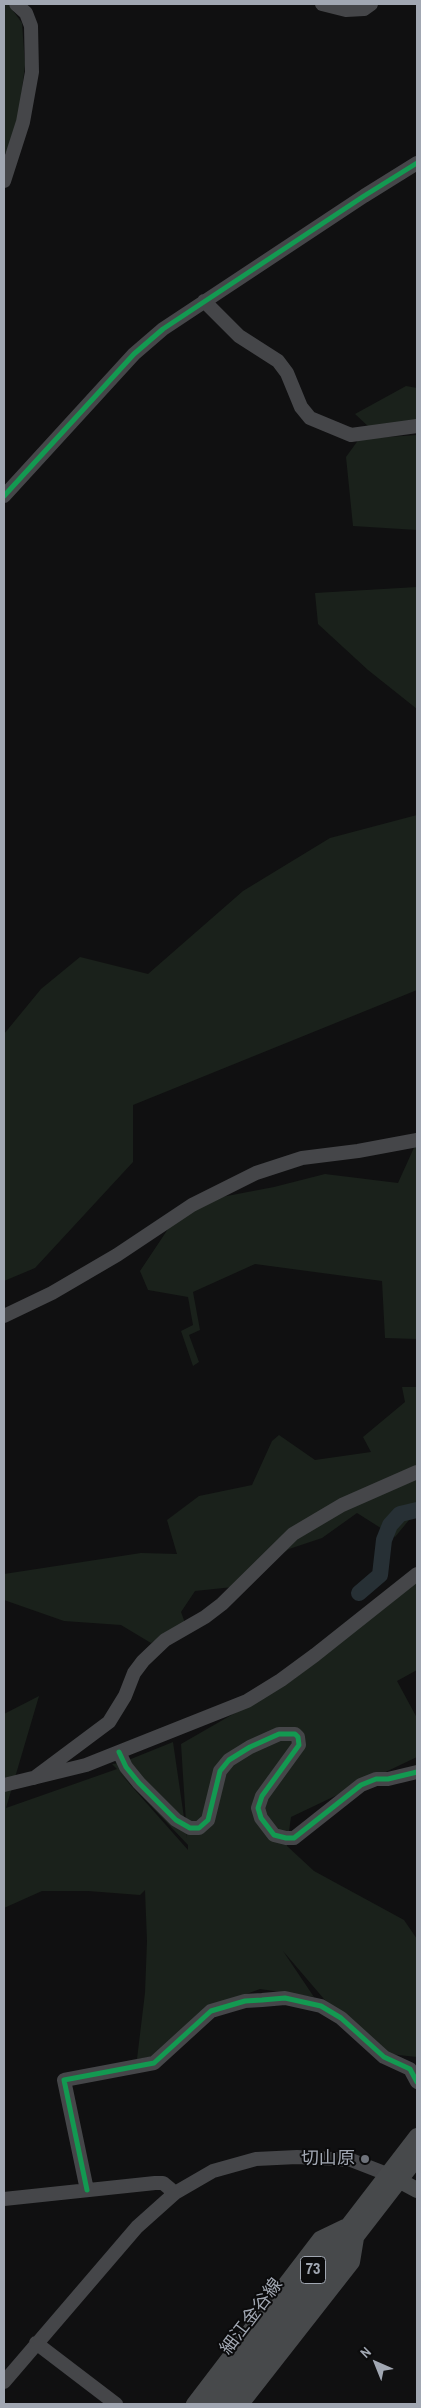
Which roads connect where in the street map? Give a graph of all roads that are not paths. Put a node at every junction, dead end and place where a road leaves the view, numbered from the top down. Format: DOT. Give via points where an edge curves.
graph roads {
  1 [pos="16,4"];
  2 [pos="322,4"];
  3 [pos="371,4"];
  4 [pos="417,163"];
  5 [pos="4,181"];
  6 [pos="204,301"];
  7 [pos="417,426"];
  8 [pos="4,496"];
  9 [pos="417,1140"];
  10 [pos="4,1316"];
  11 [pos="417,1472"];
  12 [pos="417,1574"];
  13 [pos="119,1752"];
  14 [pos="417,1772"];
  15 [pos="34,1778"];
  16 [pos="4,1785"];
  17 [pos="414,2068"];
  18 [pos="417,2082"];
  19 [pos="417,2136"];
  20 [pos="417,2158"];
  21 [pos="393,2177"];
  22 [pos="87,2190"];
  23 [pos="417,2190"];
  24 [pos="175,2192"];
  25 [pos="4,2199"];
  26 [pos="351,2231"];
  27 [pos="36,2343"];
  28 [pos="4,2382"];
  29 [pos="116,2404"];
  30 [pos="194,2404"];
  31 [pos="210,2404"];
  32 [pos="227,2404"];
  33 [pos="241,2404"];
  1 -- 5 [label="street" via="26,13 31,26 32,72 23,122"];
  2 -- 3 [label="street" via="346,10 364,9"];
  4 -- 6 [label="street"];
  6 -- 7 [label="street" via="239,336 278,361 288,373 301,407 310,418 351,435"];
  6 -- 8 [label="street" via="134,354"];
  9 -- 10 [label="street" via="302,1158 256,1173 192,1205 69,1284"];
  11 -- 15 [label="street" via="342,1505 293,1534 205,1618 165,1640 143,1660 109,1722"];
  12 -- 13 [label="street" via="315,1655 255,1696"];
  13 -- 14 [label="street" via="139,1783 176,1820 190,1828 199,1828 208,1820 220,1771 229,1760 279,1734 295,1734 300,1746 262,1796 258,1808 261,1818 274,1835 286,1838 294,1838 361,1785 376,1778"];
  13 -- 15 [label="street" via="66,1771"];
  15 -- 16 [label="street"];
  17 -- 18 [label="street"];
  17 -- 22 [label="street" via="384,2057 341,2018 310,2002 285,1998 245,2001 211,2011 154,2063 64,2080"];
  19 -- 21 [label="main road, 細江金谷線 / 73"];
  20 -- 21 [label="main road, 細江金谷線 / 73"];
  21 -- 23 [label="main road"];
  21 -- 24 [label="street" via="351,2160 256,2159 214,2171"];
  21 -- 26 [label="main road, 細江金谷線 / 73"];
  22 -- 24 [label="street" via="163,2184"];
  22 -- 25 [label="street"];
  24 -- 27 [label="street" via="136,2227"];
  26 -- 30 [label="main road" via="320,2238"];
  26 -- 31 [label="main road, 細江金谷線 / 73"];
  26 -- 32 [label="main road, 細江金谷線 / 73"];
  26 -- 33 [label="main road" via="352,2262"];
  27 -- 28 [label="street"];
  27 -- 29 [label="street"];
}
